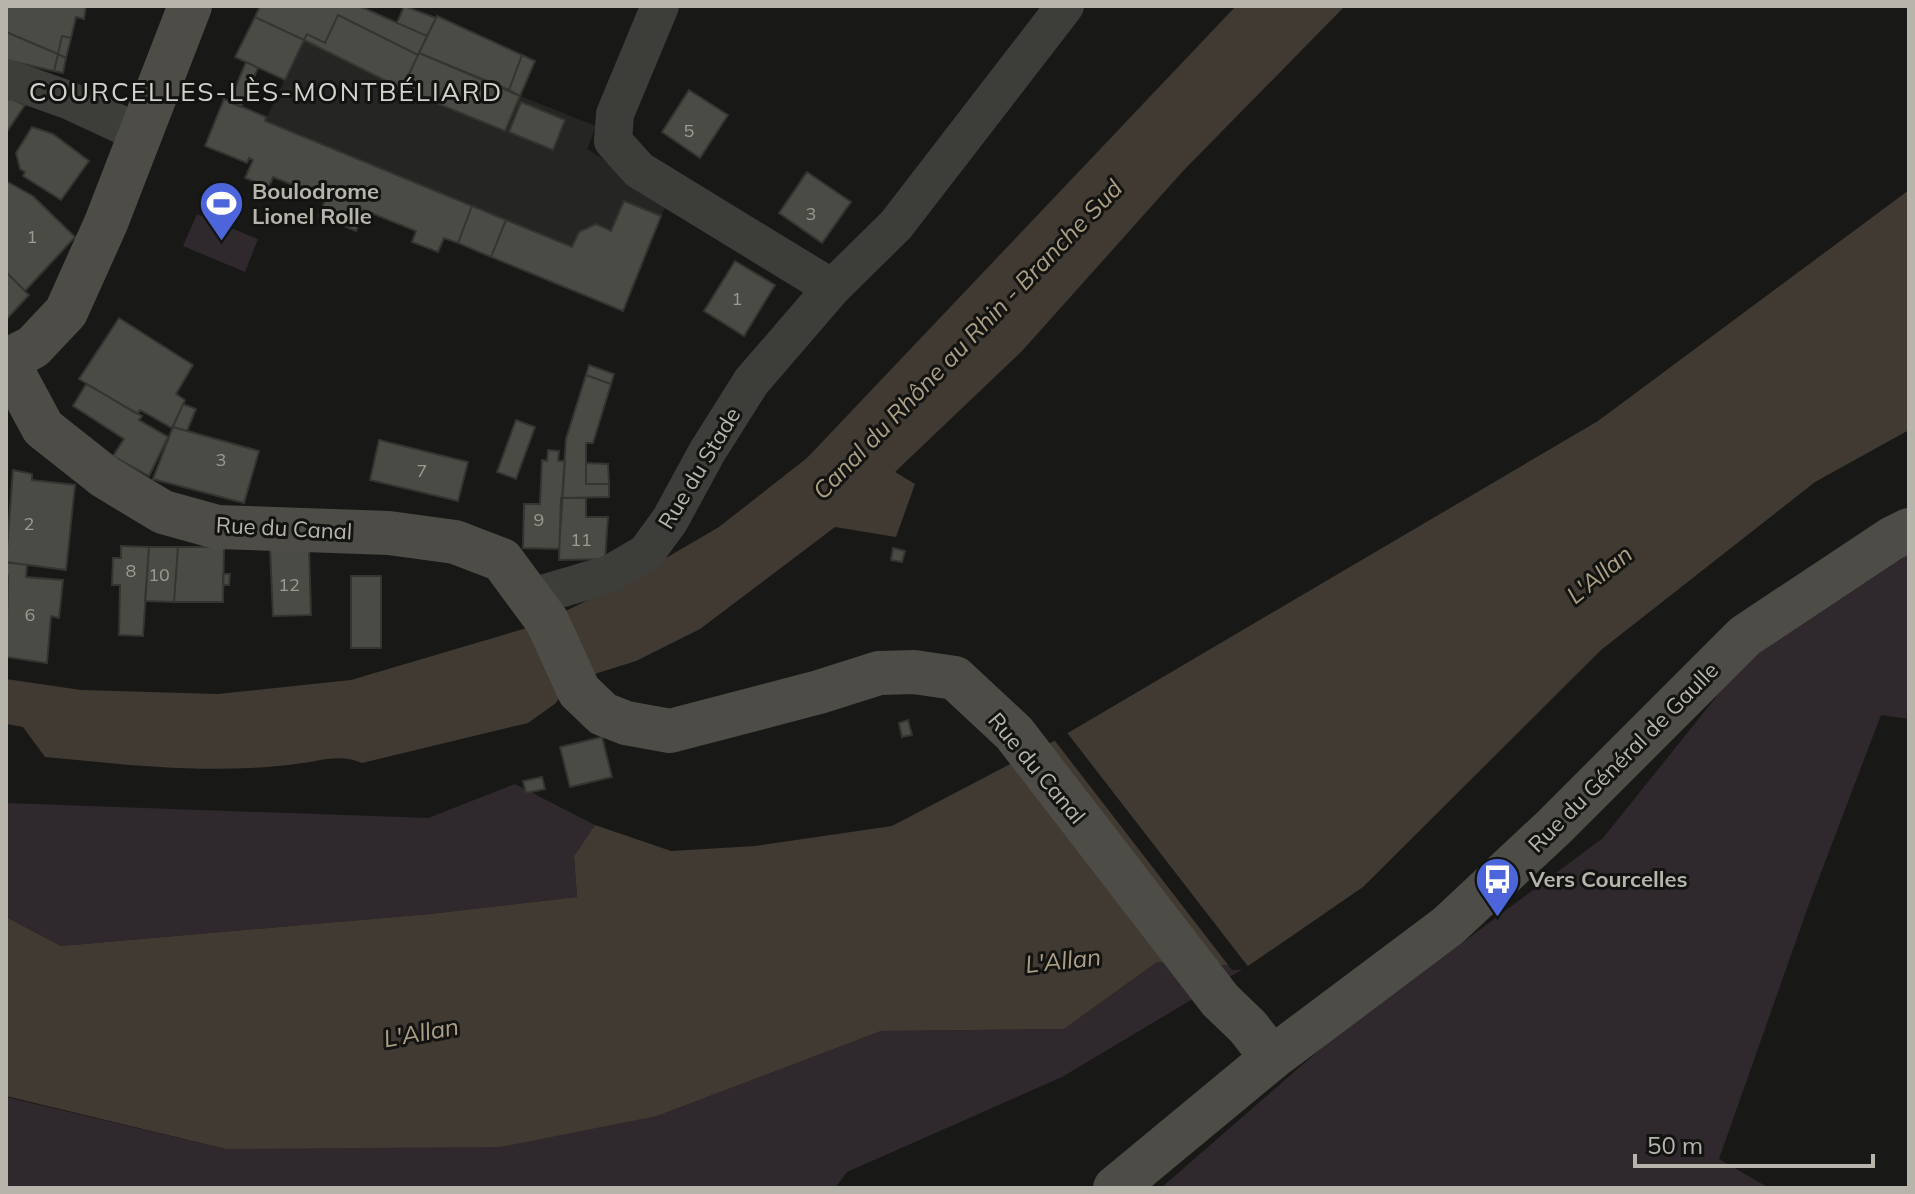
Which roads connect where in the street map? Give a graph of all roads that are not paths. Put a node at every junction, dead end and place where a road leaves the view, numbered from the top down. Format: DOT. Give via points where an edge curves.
graph roads {
  1 [pos="190,6"];
  2 [pos="660,6"];
  3 [pos="1065,6"];
  4 [pos="6,78"];
  5 [pos="139,133"];
  6 [pos="832,288"];
  7 [pos="6,361"];
  8 [pos="1909,530"];
  9 [pos="539,609"];
  10 [pos="1272,1058"];
  11 [pos="1115,1188"];
  1 -- 5 [label="street"];
  2 -- 6 [label="street" via="615,114 613,141 639,170"];
  3 -- 6 [label="street, Rue du Stade" via="896,225"];
  4 -- 5 [label="street"];
  5 -- 7 [label="street" via="66,312 33,347"];
  6 -- 9 [label="street, Rue du Stade" via="751,382 646,553"];
  7 -- 9 [label="street, Rue du Canal" via="43,428 105,477 163,512 217,527 389,533 455,542 502,560"];
  8 -- 10 [label="street, Rue du Général de Gaulle" via="1745,636 1448,926"];
  9 -- 10 [label="street, Rue du Canal" via="579,691 603,714 670,731 879,673 955,678 1014,733"];
  10 -- 11 [label="street, Rue du Général de Gaulle"];
}
